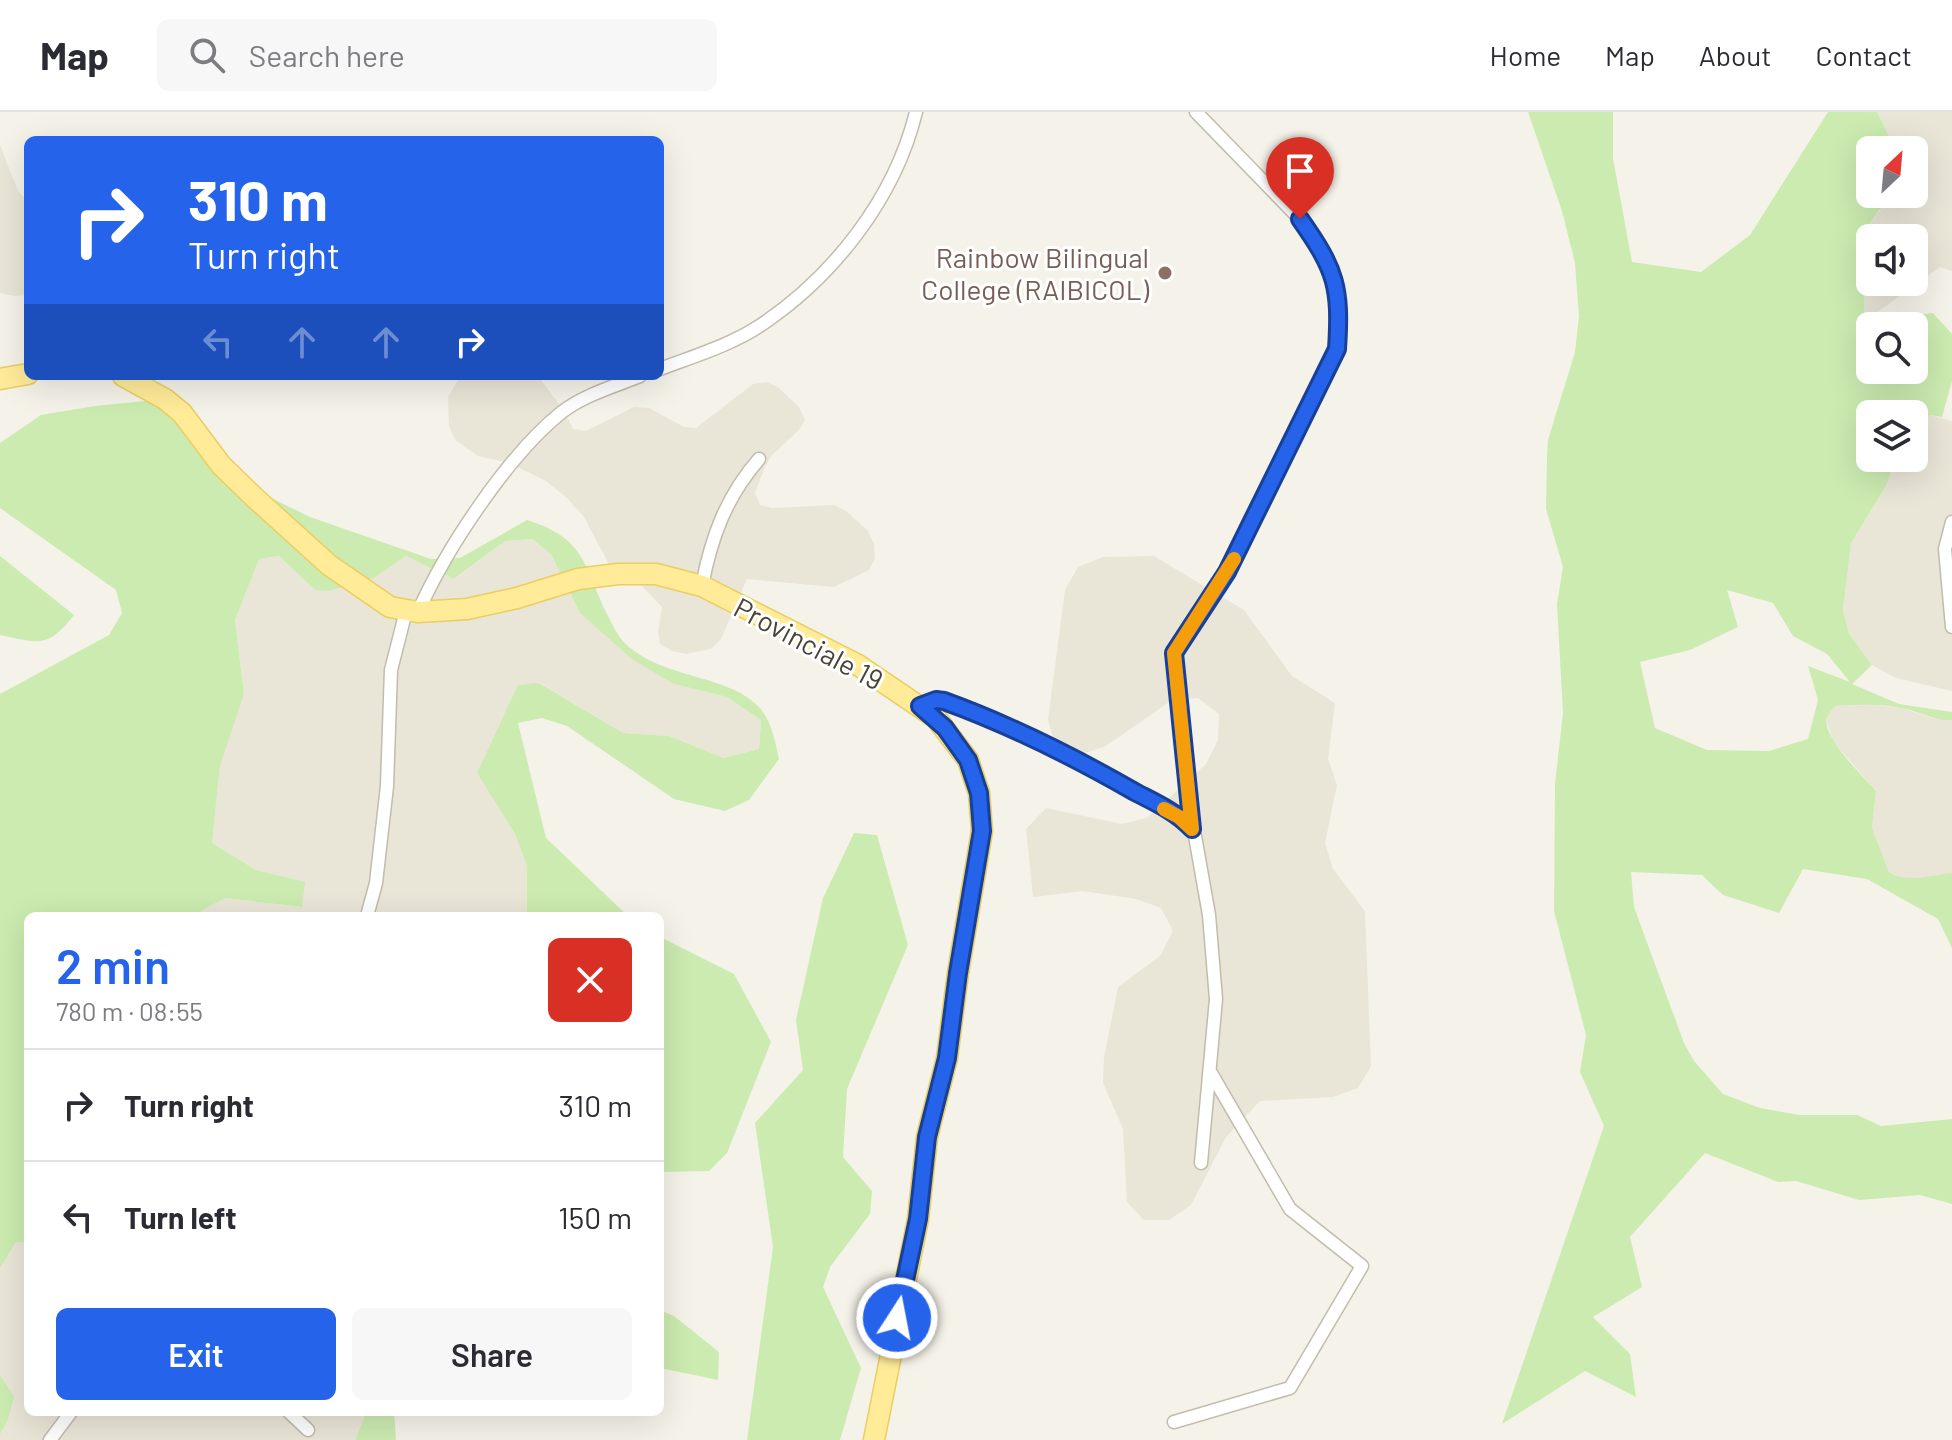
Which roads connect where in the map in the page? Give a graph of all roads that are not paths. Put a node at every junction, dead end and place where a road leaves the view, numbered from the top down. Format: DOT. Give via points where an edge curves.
graph roads {
  1 [pos="916,112"];
  2 [pos="1196,112"];
  3 [pos="664,368"];
  4 [pos="24,375"];
  5 [pos="2,378"];
  6 [pos="130,380"];
  7 [pos="630,380"];
  8 [pos="759,459"];
  9 [pos="1952,522"];
  10 [pos="702,586"];
  11 [pos="412,611"];
  12 [pos="1952,627"];
  13 [pos="920,706"];
  14 [pos="1192,829"];
  15 [pos="368,912"];
  16 [pos="1211,1073"];
  17 [pos="1201,1163"];
  18 [pos="68,1416"];
  19 [pos="293,1416"];
  20 [pos="1174,1422"];
  21 [pos="308,1430"];
  22 [pos="50,1440"];
  23 [pos="874,1440"];
  1 -- 3 [label="street" via="883,196 808,288 759,326"];
  2 -- 14 [label="street" via="1319,245 1335,279 1339,311 1337,349 1314,399 1227,572 1174,653"];
  4 -- 5 [label="main road"];
  6 -- 11 [label="main road, Provinciale 19" via="182,413 221,465 329,565 390,607"];
  7 -- 11 [label="street" via="564,411 529,443"];
  8 -- 10 [label="street" via="725,507"];
  9 -- 12 [label="street" via="1945,549"];
  10 -- 11 [label="main road, Provinciale 19" via="656,574 618,574 553,584 486,606"];
  10 -- 13 [label="main road, Provinciale 19" via="858,665"];
  11 -- 15 [label="street" via="391,670 387,786"];
  13 -- 14 [label="street" via="944,701 1027,736 1100,771"];
  13 -- 23 [label="main road, Provinciale 19" via="945,728 968,760 979,793 982,831 947,1058 927,1137 918,1219"];
  14 -- 16 [label="street" via="1214,971"];
  16 -- 17 [label="street"];
  16 -- 20 [label="street" via="1290,1209 1362,1266 1290,1388"];
  18 -- 22 [label="street"];
  19 -- 21 [label="street"];
}
